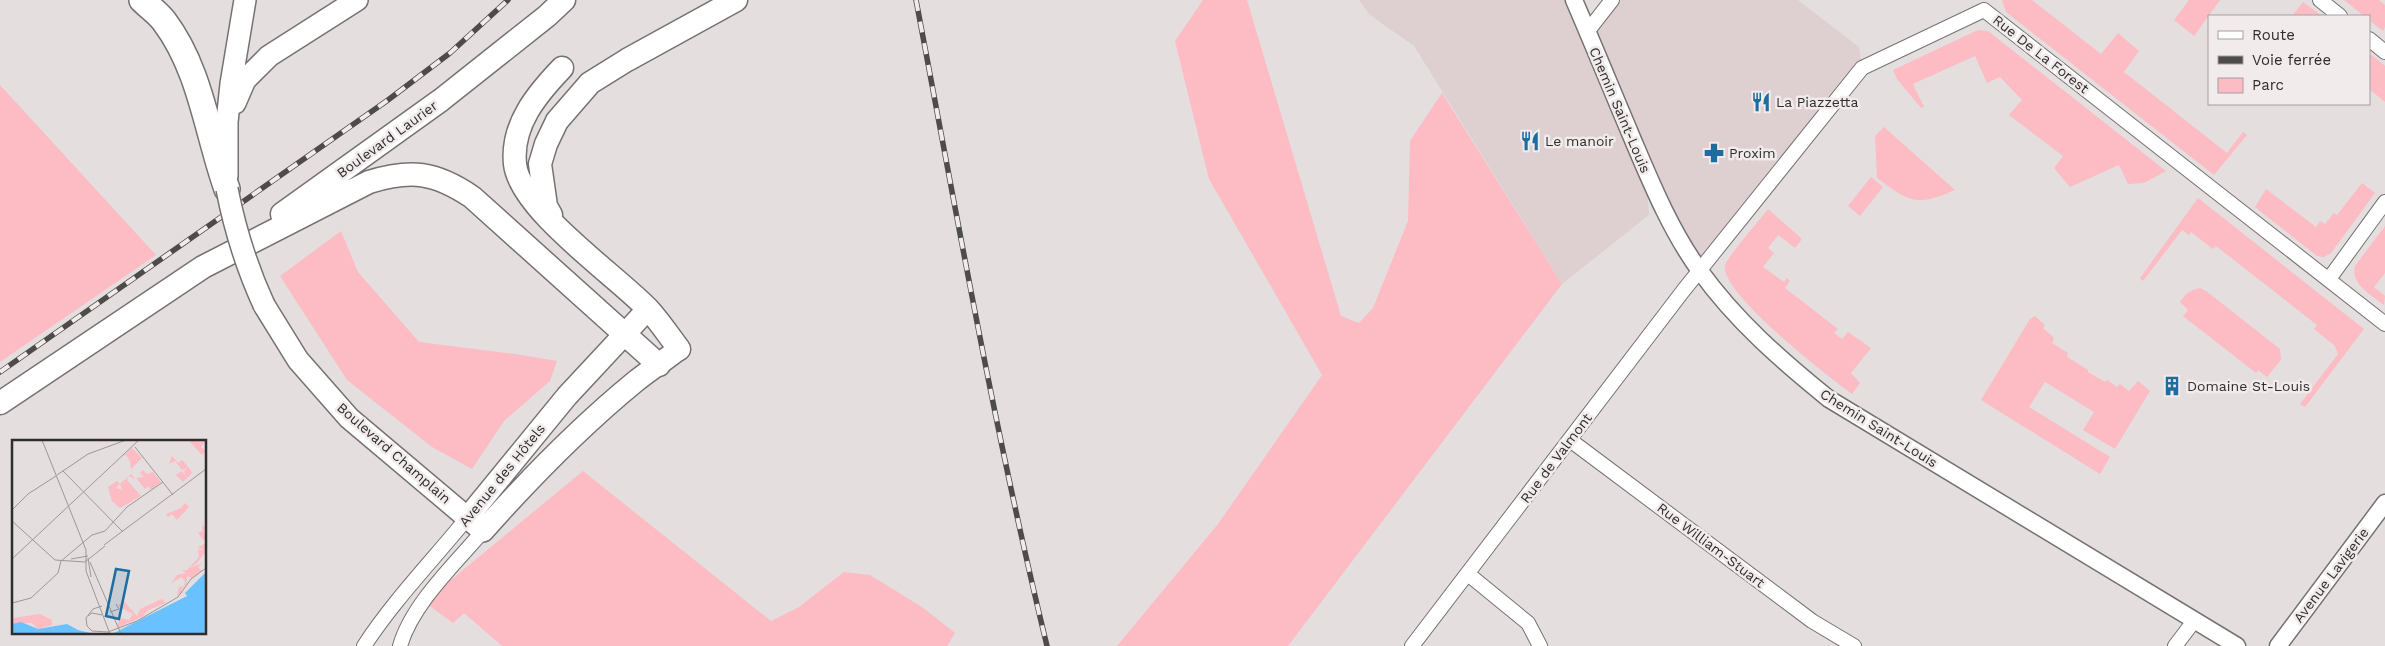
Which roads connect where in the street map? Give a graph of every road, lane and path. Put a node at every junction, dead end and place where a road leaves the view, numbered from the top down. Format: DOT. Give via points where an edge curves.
graph roads {
  1 [pos="142,0"];
  2 [pos="245,0"];
  3 [pos="357,0"];
  4 [pos="564,0"];
  5 [pos="736,0"];
  6 [pos="1574,0"];
  7 [pos="1612,0"];
  8 [pos="2320,0"];
  9 [pos="1986,5"];
  10 [pos="2339,15"];
  11 [pos="1588,32"];
  12 [pos="2370,40"];
  13 [pos="2385,52"];
  14 [pos="562,68"];
  15 [pos="227,122"];
  16 [pos="221,152"];
  17 [pos="227,189"];
  18 [pos="2385,202"];
  19 [pos="562,233"];
  20 [pos="202,267"];
  21 [pos="1700,271"];
  22 [pos="2329,279"];
  23 [pos="648,309"];
  24 [pos="2385,324"];
  25 [pos="624,334"];
  26 [pos="679,349"];
  27 [pos="659,365"];
  28 [pos="0,403"];
  29 [pos="1570,440"];
  30 [pos="2385,503"];
  31 [pos="475,524"];
  32 [pos="1468,574"];
  33 [pos="2194,621"];
  34 [pos="364,646"];
  35 [pos="400,646"];
  36 [pos="1412,646"];
  37 [pos="1540,646"];
  38 [pos="1854,646"];
  39 [pos="2175,646"];
  40 [pos="2237,646"];
  41 [pos="2278,646"];
  1 -- 16 [label="highway" via="164,20 186,58"];
  2 -- 15 [label="main road"];
  3 -- 15 [label="main road" via="269,56 245,80"];
  4 -- 20 [label="highway, Boulevard Laurier" via="441,100 324,186"];
  5 -- 19 [label="highway" via="590,84 557,121 540,164 546,206"];
  6 -- 11 [label="street, Chemin Saint-Louis"];
  7 -- 11 [label="street"];
  8 -- 10 [label="street"];
  9 -- 21 [label="street, Rue De La Forest" via="1862,68"];
  9 -- 22 [label="street, Rue De La Forest"];
  11 -- 21 [label="street, Chemin Saint-Louis" via="1646,172"];
  12 -- 13 [label="street"];
  14 -- 19 [label="highway" via="526,111 517,138 515,164 526,190"];
  15 -- 16 [label="main road"];
  16 -- 17 [label="highway"];
  17 -- 31 [label="main road, Boulevard Champlain, bridge" via="250,275 264,305 298,360 349,418"];
  18 -- 22 [label="street"];
  19 -- 23 [label="highway"];
  20 -- 25 [label="highway" via="368,182 413,174 438,179 472,197"];
  20 -- 28 [label="highway"];
  21 -- 29 [label="street, Rue de Valmont"];
  21 -- 33 [label="street, Chemin Saint-Louis" via="1776,356 1829,399"];
  22 -- 24 [label="street, Rue De La Forest"];
  23 -- 25 [label="main road, Avenue des Hôtels"];
  23 -- 26 [label="highway"];
  25 -- 27 [label="highway"];
  25 -- 31 [label="main road, Avenue des Hôtels" via="567,396"];
  26 -- 27 [label="main road, Avenue des Hôtels"];
  27 -- 31 [label="main road, Avenue des Hôtels" via="594,419 518,493"];
  29 -- 32 [label="street, Rue de Valmont"];
  29 -- 38 [label="street, Rue William-Stuart" via="1812,621"];
  30 -- 41 [label="street, Avenue Lavigerie"];
  31 -- 34 [label="street, Avenue des Hôtels" via="411,583"];
  31 -- 35 [label="street, Avenue des Hôtels" via="410,622"];
  32 -- 36 [label="street, Rue de Valmont"];
  32 -- 37 [label="street" via="1528,623"];
  33 -- 39 [label="street"];
  33 -- 40 [label="street, Chemin Saint-Louis"];
}
